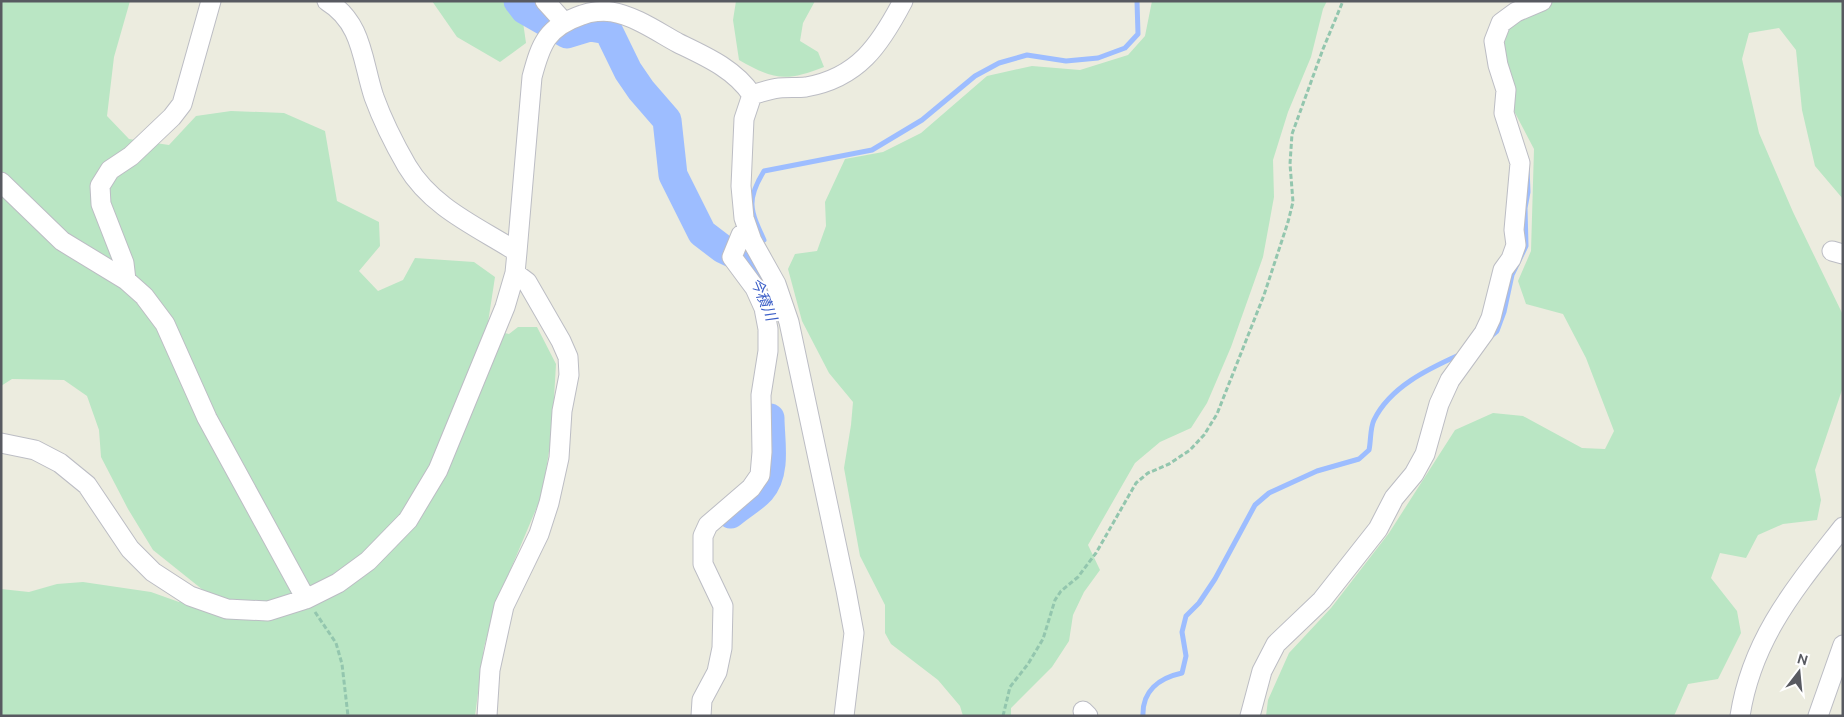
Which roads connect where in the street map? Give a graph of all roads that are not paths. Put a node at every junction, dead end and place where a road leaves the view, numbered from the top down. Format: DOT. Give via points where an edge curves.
graph roads {
  1 [pos="211,1"];
  2 [pos="327,1"];
  3 [pos="546,1"];
  4 [pos="903,1"];
  5 [pos="1542,1"];
  6 [pos="564,22"];
  7 [pos="752,95"];
  8 [pos="1,182"];
  9 [pos="748,230"];
  10 [pos="517,252"];
  11 [pos="514,273"];
  12 [pos="126,280"];
  13 [pos="1,443"];
  14 [pos="1839,538"];
  15 [pos="306,599"];
  16 [pos="1843,645"];
  17 [pos="486,716"];
  18 [pos="700,716"];
  19 [pos="844,716"];
  20 [pos="1250,716"];
  21 [pos="1740,716"];
  22 [pos="1818,716"];
  1 -- 12 [label="street" via="182,104 131,156 110,170 100,186 101,204 124,264"];
  2 -- 10 [label="street" via="342,11 350,22 375,98 407,167 416,179 437,202"];
  3 -- 6 [label="street"];
  4 -- 7 [label="street" via="873,51 836,79"];
  5 -- 20 [label="street" via="1516,12 1501,23 1494,41 1506,90 1504,113 1520,163 1514,230 1516,245 1503,270 1491,318 1450,380 1439,404 1425,454 1414,474 1394,498 1378,529 1322,600 1276,644 1254,692"];
  6 -- 7 [label="street" via="588,13 611,11 716,63 742,80"];
  6 -- 10 [label="street" via="550,33 538,52 532,77"];
  7 -- 9 [label="street" via="744,119 741,186"];
  8 -- 12 [label="street" via="62,241"];
  9 -- 18 [label="street" via="741,235 732,257 755,288 764,308 768,329 761,395 761,468 751,488 708,525 703,536 703,564 723,606 717,672 702,700"];
  9 -- 19 [label="street" via="776,284 789,322 846,590 854,634"];
  10 -- 11 [label="street"];
  11 -- 15 [label="street" via="505,307 438,470 408,520 368,561 338,583"];
  11 -- 17 [label="street" via="527,282 561,341 568,357 569,375 562,411 559,458 539,534 504,606 490,670"];
  12 -- 15 [label="street" via="144,296 165,324 207,418"];
  13 -- 15 [label="street" via="35,450 60,463 87,485 130,549 153,572 190,596 227,609 268,611"];
  14 -- 21 [label="street" via="1780,611 1762,641 1752,666"];
  16 -- 22 [label="street"];
}
